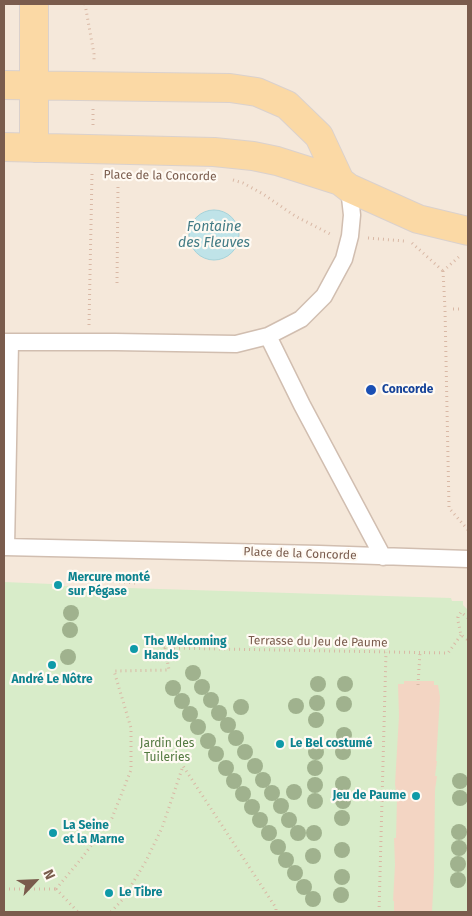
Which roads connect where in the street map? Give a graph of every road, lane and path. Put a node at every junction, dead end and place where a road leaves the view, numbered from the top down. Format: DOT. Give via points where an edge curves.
graph roads {
  1 [pos="34,4"];
  2 [pos="85,4"];
  3 [pos="94,54"];
  4 [pos="4,85"];
  5 [pos="34,85"];
  6 [pos="4,147"];
  7 [pos="34,148"];
  8 [pos="101,176"];
  9 [pos="227,178"];
  10 [pos="345,184"];
  11 [pos="118,185"];
  12 [pos="350,236"];
  13 [pos="465,242"];
  14 [pos="443,271"];
  15 [pos="117,283"];
  16 [pos="453,309"];
  17 [pos="463,309"];
  18 [pos="268,336"];
  19 [pos="7,342"];
  20 [pos="89,342"];
  21 [pos="468,530"];
  22 [pos="5,547"];
  23 [pos="384,557"];
  24 [pos="468,559"];
  25 [pos="120,582"];
  26 [pos="137,583"];
  27 [pos="468,618"];
  28 [pos="461,635"];
  29 [pos="468,640"];
  30 [pos="386,652"];
  31 [pos="420,652"];
  32 [pos="418,685"];
  33 [pos="4,888"];
  34 [pos="56,889"];
  35 [pos="78,912"];
  36 [pos="111,912"];
  37 [pos="276,912"];
  38 [pos="379,912"];
  1 -- 5 [label="main road"];
  2 -- 3 [label="path"];
  4 -- 5 [label="main road, Place de la Concorde"];
  5 -- 7 [label="main road"];
  5 -- 10 [label="main road, Place de la Concorde" via="230,88 257,92 287,105 319,136"];
  6 -- 7 [label="main road, Place de la Concorde"];
  7 -- 10 [label="main road, Place de la Concorde" via="253,156"];
  8 -- 20 [label="path, Place de la Concorde" via="92,176"];
  9 -- 12 [label="path, Place de la Concorde" via="243,183 332,235"];
  10 -- 12 [label="street, Place de la Concorde" via="352,216"];
  10 -- 13 [label="main road, Place de la Concorde"];
  11 -- 15 [label="path, Place de la Concorde"];
  12 -- 14 [label="path, Place de la Concorde" via="410,241"];
  12 -- 18 [label="street, Place de la Concorde" via="344,259 324,296 301,319"];
  13 -- 14 [label="path"];
  14 -- 21 [label="path" via="449,508"];
  16 -- 17 [label="path"];
  18 -- 20 [label="street, Place de la Concorde" via="236,344"];
  18 -- 23 [label="street"];
  19 -- 20 [label="street, Place de la Concorde"];
  19 -- 22 [label="street, Place de la Concorde"];
  22 -- 23 [label="street, Place de la Concorde"];
  23 -- 24 [label="street, Place de la Concorde"];
  25 -- 26 [label="path"];
  27 -- 28 [label="path" via="461,612 458,617"];
  28 -- 29 [label="path"];
  28 -- 31 [label="path, Terrasse du Jeu de Paume" via="448,653"];
  30 -- 31 [label="path, Terrasse du Jeu de Paume"];
  30 -- 34 [label="path, Terrasse du Jeu de Paume" via="165,648 169,670 114,671 131,728 131,770 112,818"];
  30 -- 38 [label="path"];
  31 -- 32 [label="path"];
  33 -- 34 [label="path"];
  34 -- 35 [label="path"];
  36 -- 37 [label="path" via="123,900 146,861 162,828 183,766"];
}
